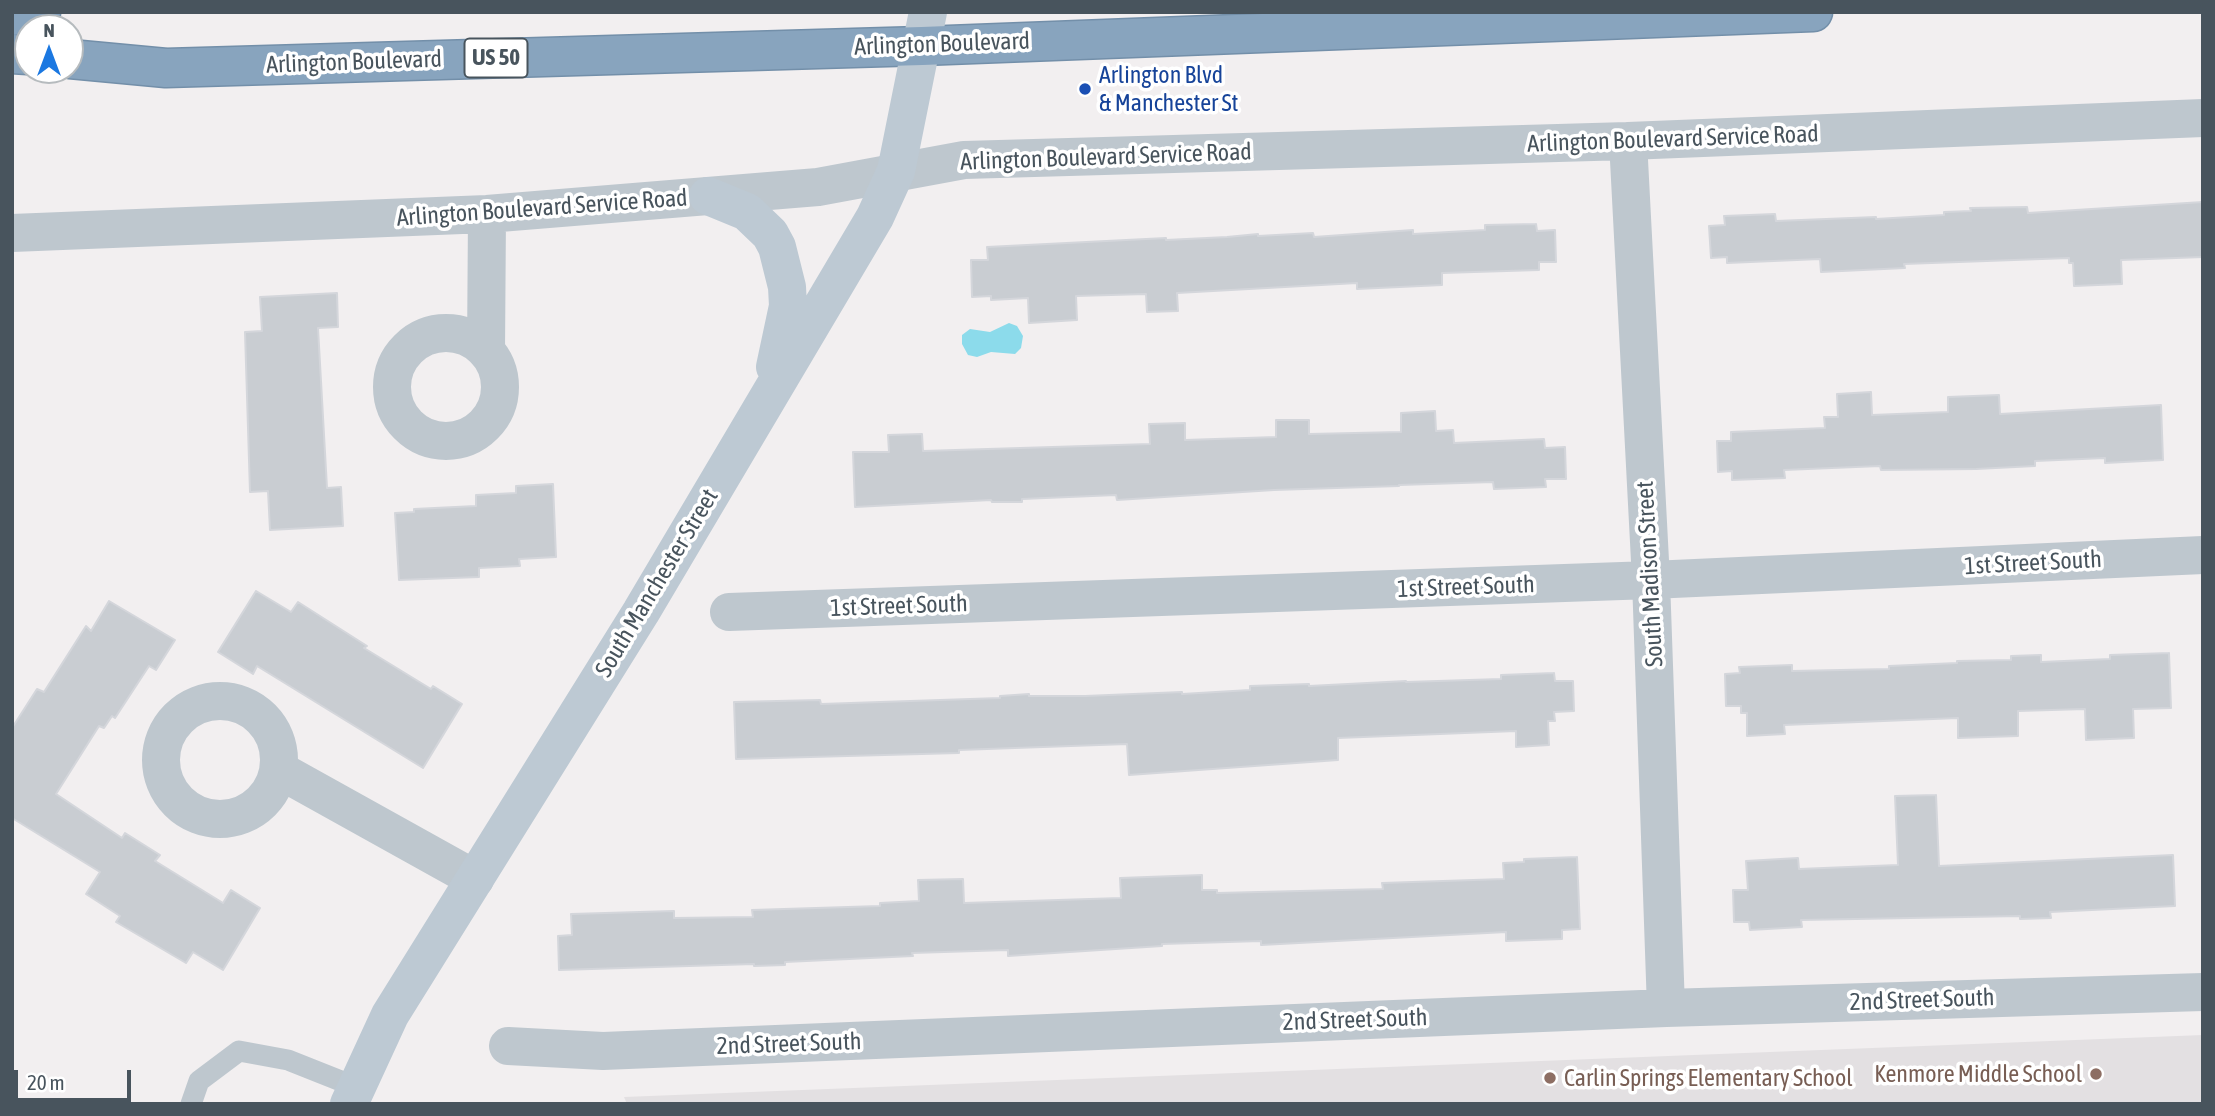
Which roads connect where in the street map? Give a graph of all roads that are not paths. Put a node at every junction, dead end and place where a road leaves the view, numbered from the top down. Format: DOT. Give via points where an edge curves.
graph roads {
  1 [pos="41,12"];
  2 [pos="1813,12"];
  3 [pos="12,16"];
  4 [pos="925,29"];
  5 [pos="84,60"];
  6 [pos="2203,118"];
  7 [pos="1628,141"];
  8 [pos="896,171"];
  9 [pos="708,196"];
  10 [pos="487,214"];
  11 [pos="12,233"];
  12 [pos="486,351"];
  13 [pos="770,393"];
  14 [pos="2203,555"];
  15 [pos="1651,580"];
  16 [pos="729,612"];
  17 [pos="279,770"];
  18 [pos="475,879"];
  19 [pos="2203,992"];
  20 [pos="1666,1007"];
  21 [pos="508,1046"];
  22 [pos="352,1096"];
  23 [pos="191,1104"];
  1 -- 3 [label="highway"];
  2 -- 4 [label="highway, Arlington Boulevard / US 50"];
  4 -- 5 [label="highway, Arlington Boulevard / US 50" via="166,68"];
  4 -- 8 [label="street, South Manchester Street"];
  6 -- 7 [label="street, Arlington Boulevard Service Road"];
  7 -- 8 [label="street, Arlington Boulevard Service Road" via="964,160"];
  7 -- 15 [label="street, South Madison Street"];
  8 -- 9 [label="street, Arlington Boulevard Service Road" via="818,187"];
  8 -- 13 [label="street, South Manchester Street" via="875,217"];
  9 -- 10 [label="street, Arlington Boulevard Service Road"];
  9 -- 13 [label="street" via="747,212 777,247 788,306"];
  10 -- 11 [label="street, Arlington Boulevard Service Road"];
  10 -- 12 [label="street"];
  13 -- 18 [label="street, South Manchester Street"];
  14 -- 15 [label="street, 1st Street South"];
  15 -- 16 [label="street, 1st Street South"];
  15 -- 20 [label="street, South Madison Street"];
  17 -- 18 [label="street"];
  18 -- 22 [label="street, South Manchester Street" via="390,1015"];
  19 -- 20 [label="street, 2nd Street South"];
  20 -- 21 [label="street, 2nd Street South" via="603,1051"];
  22 -- 23 [label="lane" via="288,1060 239,1051 200,1081"];
}
